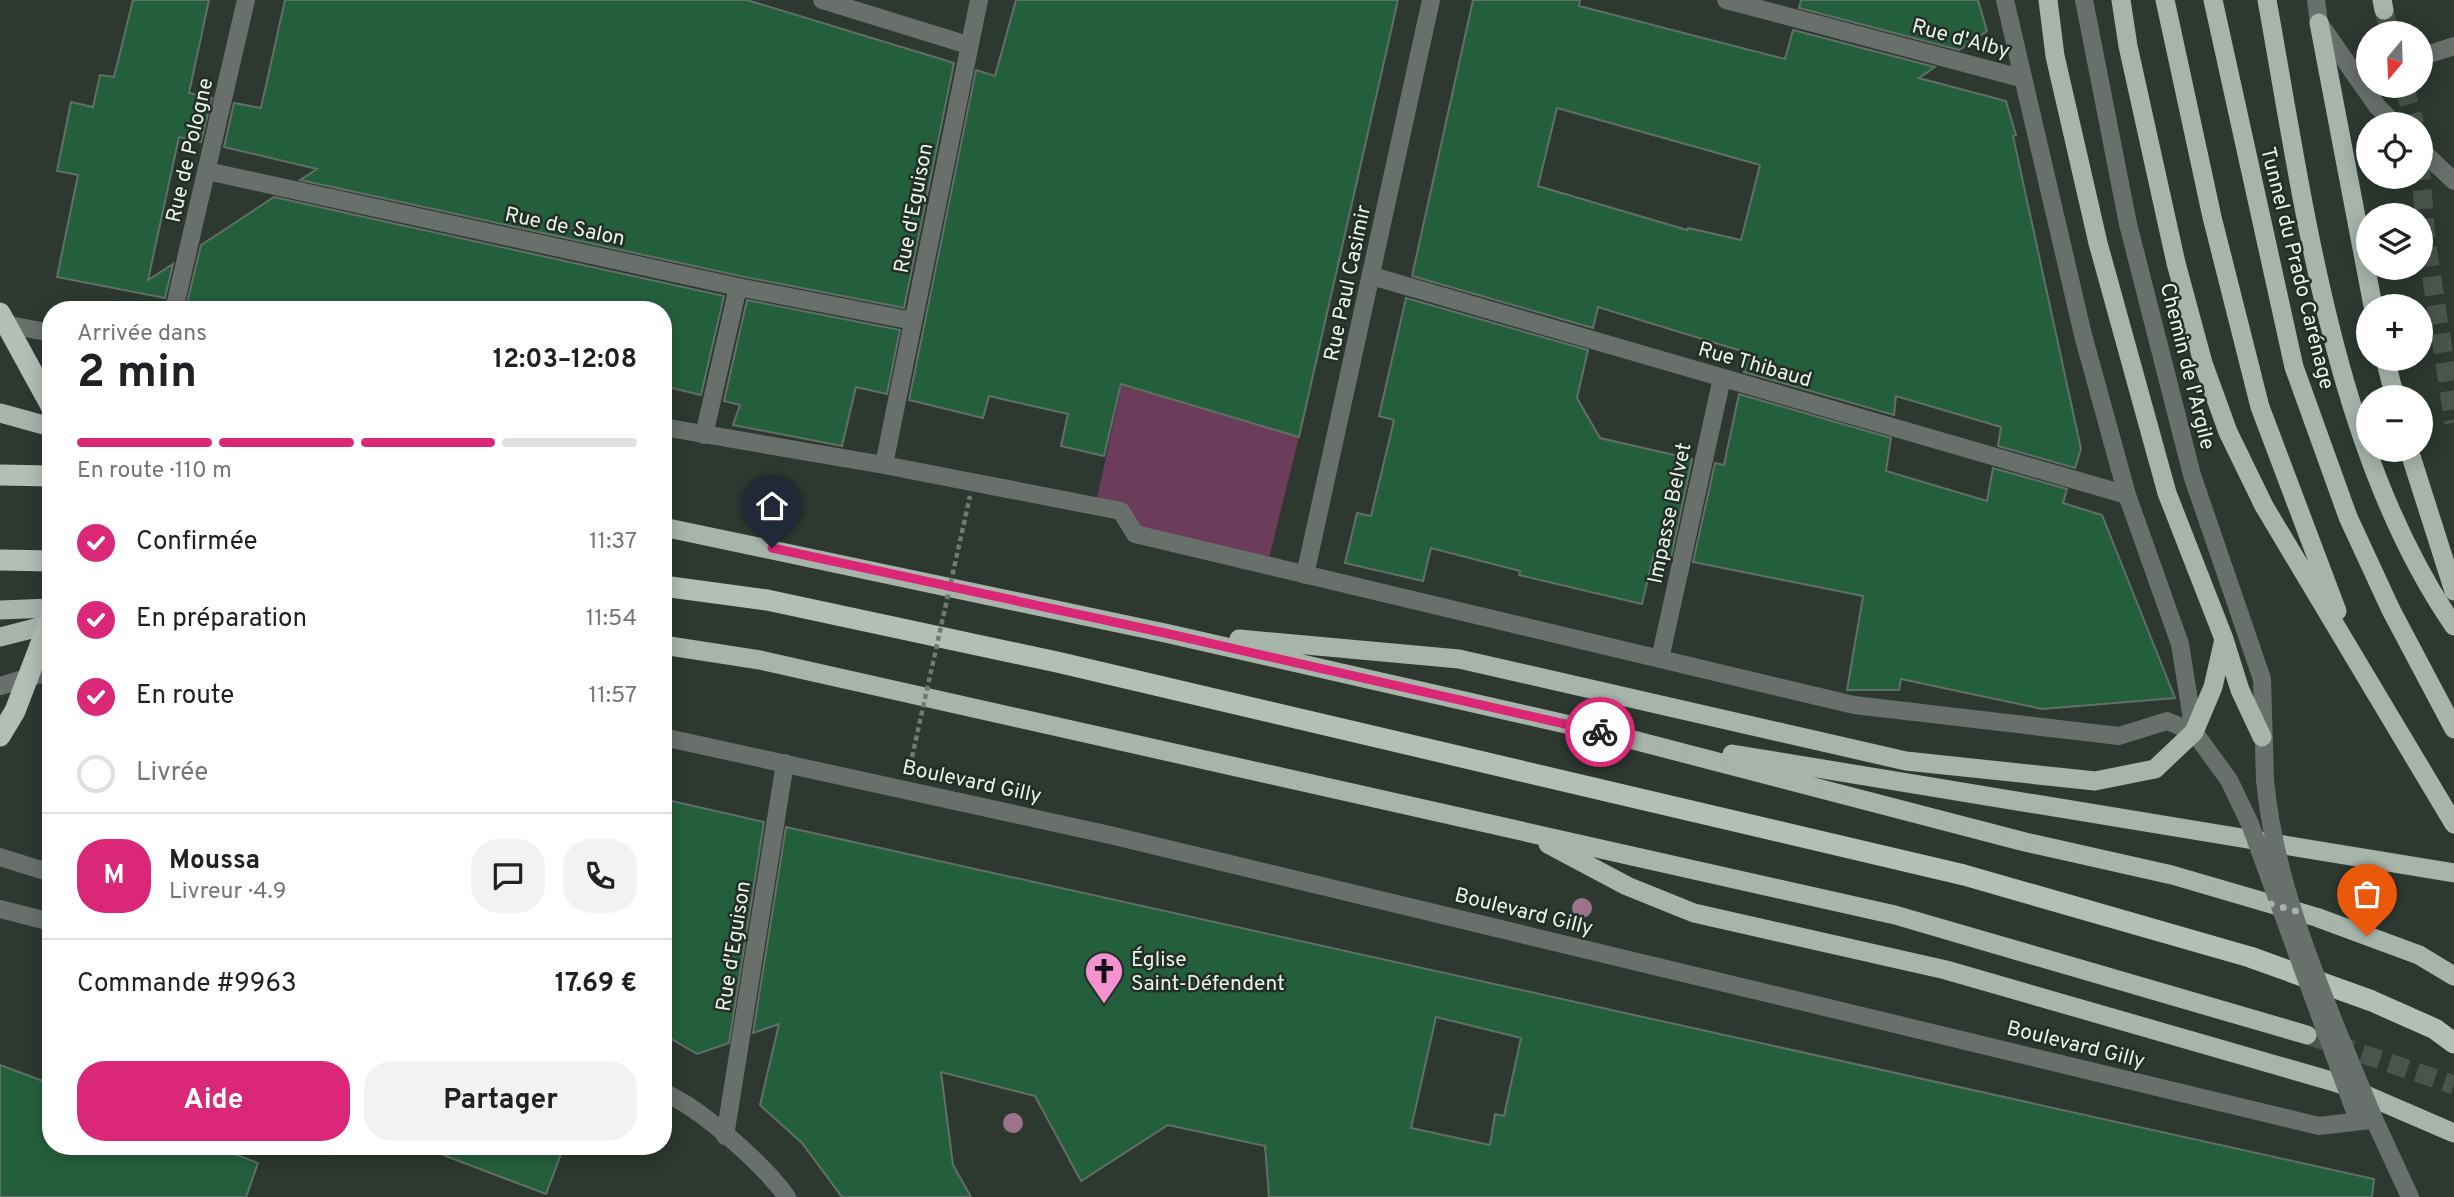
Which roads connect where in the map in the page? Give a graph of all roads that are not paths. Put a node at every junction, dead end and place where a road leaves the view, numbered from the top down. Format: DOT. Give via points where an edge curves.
graph roads {
  1 [pos="246,0"];
  2 [pos="822,0"];
  3 [pos="979,0"];
  4 [pos="1431,0"];
  5 [pos="1726,0"];
  6 [pos="2005,0"];
  7 [pos="2048,0"];
  8 [pos="2084,0"];
  9 [pos="2121,0"];
  10 [pos="2165,0"];
  11 [pos="2213,0"];
  12 [pos="2267,0"];
  13 [pos="2316,0"];
  14 [pos="2319,23"];
  15 [pos="968,45"];
  16 [pos="2454,46"];
  17 [pos="2433,53"];
  18 [pos="2356,66"];
  19 [pos="2021,78"];
  20 [pos="2433,161"];
  21 [pos="207,171"];
  22 [pos="2454,181"];
  23 [pos="1372,276"];
  24 [pos="738,287"];
  25 [pos="2371,294"];
  26 [pos="176,301"];
  27 [pos="0,313"];
  28 [pos="913,321"];
  29 [pos="0,323"];
  30 [pos="42,331"];
  31 [pos="1722,378"];
  32 [pos="42,390"];
  33 [pos="0,413"];
  34 [pos="42,425"];
  35 [pos="672,429"];
  36 [pos="704,435"];
  37 [pos="2413,462"];
  38 [pos="884,465"];
  39 [pos="0,475"];
  40 [pos="42,476"];
  41 [pos="2126,495"];
  42 [pos="672,529"];
  43 [pos="0,560"];
  44 [pos="42,561"];
  45 [pos="1305,575"];
  46 [pos="672,587"];
  47 [pos="2454,591"];
  48 [pos="42,608"];
  49 [pos="0,610"];
  50 [pos="2454,625"];
  51 [pos="42,626"];
  52 [pos="1165,633"];
  53 [pos="0,637"];
  54 [pos="2224,639"];
  55 [pos="42,640"];
  56 [pos="672,646"];
  57 [pos="2354,655"];
  58 [pos="1660,659"];
  59 [pos="42,674"];
  60 [pos="0,687"];
  61 [pos="2454,729"];
  62 [pos="2194,732"];
  63 [pos="1614,735"];
  64 [pos="0,737"];
  65 [pos="2262,737"];
  66 [pos="672,739"];
  67 [pos="785,763"];
  68 [pos="2454,824"];
  69 [pos="1525,832"];
  70 [pos="0,857"];
  71 [pos="42,870"];
  72 [pos="2454,873"];
  73 [pos="0,909"];
  74 [pos="42,920"];
  75 [pos="2454,976"];
  76 [pos="2308,1035"];
  77 [pos="2454,1043"];
  78 [pos="672,1095"];
  79 [pos="2366,1120"];
  80 [pos="2454,1133"];
  81 [pos="725,1136"];
  82 [pos="787,1197"];
  83 [pos="2410,1197"];
  1 -- 21 [label="street, Rue de Pologne"];
  2 -- 15 [label="street"];
  3 -- 15 [label="street, Rue d'Eguison"];
  4 -- 23 [label="street, Rue Paul Casimir"];
  5 -- 19 [label="street, Rue d'Alby"];
  6 -- 19 [label="street"];
  7 -- 54 [label="highway" via="2055,55 2105,269 2166,493"];
  8 -- 65 [label="street, Chemin de l'Argile" via="2128,223 2192,475 2262,679"];
  9 -- 57 [label="highway" via="2170,236 2203,362 2228,432 2264,506"];
  10 -- 57 [label="highway" via="2212,217 2260,407"];
  11 -- 61 [label="highway, Tunnel du Prado Carénage" via="2294,367 2348,517"];
  12 -- 50 [label="highway" via="2306,219 2355,419 2427,586"];
  13 -- 14 [label="street"];
  14 -- 18 [label="street"];
  14 -- 25 [label="highway"];
  15 -- 28 [label="street, Rue d'Eguison"];
  16 -- 17 [label="street"];
  19 -- 41 [label="street"];
  20 -- 22 [label="street"];
  21 -- 24 [label="street, Rue de Salon"];
  21 -- 26 [label="street, Rue de Pologne"];
  23 -- 31 [label="street, Rue Thibaud"];
  23 -- 45 [label="street, Rue Paul Casimir"];
  24 -- 28 [label="street, Rue de Salon"];
  24 -- 36 [label="street"];
  27 -- 32 [label="highway, bridge"];
  28 -- 38 [label="street, Rue d'Eguison"];
  29 -- 30 [label="street"];
  31 -- 41 [label="street, Rue Thibaud"];
  31 -- 58 [label="street, Impasse Belvet"];
  33 -- 34 [label="highway"];
  35 -- 36 [label="street"];
  36 -- 38 [label="street"];
  37 -- 47 [label="highway"];
  38 -- 45 [label="street" via="1121,511 1135,534"];
  39 -- 40 [label="highway"];
  41 -- 62 [label="street" via="2180,644"];
  42 -- 52 [label="highway"];
  43 -- 44 [label="highway"];
  45 -- 58 [label="street"];
  46 -- 77 [label="highway" via="766,600 1057,662 1964,875 2262,961 2372,1002 2435,1029"];
  48 -- 49 [label="highway"];
  51 -- 53 [label="highway"];
  52 -- 62 [label="highway" via="1459,659 1906,761 2002,773 2095,781 2155,769"];
  52 -- 63 [label="highway"];
  54 -- 62 [label="highway" via="2213,687"];
  54 -- 65 [label="highway" via="2240,690"];
  55 -- 64 [label="highway, bridge"];
  56 -- 69 [label="highway" via="760,660"];
  57 -- 68 [label="highway"];
  58 -- 62 [label="street" via="1854,705 2119,736 2167,721"];
  59 -- 60 [label="street"];
  62 -- 79 [label="street, bridge" via="2229,780 2250,824"];
  63 -- 72 [label="highway"];
  63 -- 75 [label="highway" via="2185,879 2316,917 2419,955"];
  65 -- 79 [label="street, Chemin de l'Argile, bridge" via="2269,829"];
  66 -- 67 [label="street, Boulevard Gilly"];
  67 -- 79 [label="street, Boulevard Gilly" via="1110,835 2319,1126"];
  67 -- 81 [label="street, Rue d'Eguison"];
  69 -- 76 [label="highway" via="1895,915"];
  69 -- 80 [label="highway" via="1627,886 1694,913 1946,970 2090,1011 2338,1083"];
  70 -- 71 [label="street"];
  73 -- 74 [label="street"];
  78 -- 81 [label="street"];
  79 -- 83 [label="street"];
  81 -- 82 [label="street" via="771,1175"];
}
